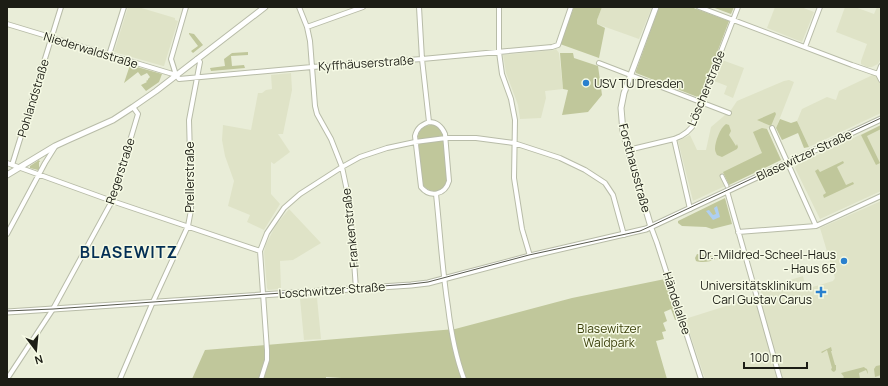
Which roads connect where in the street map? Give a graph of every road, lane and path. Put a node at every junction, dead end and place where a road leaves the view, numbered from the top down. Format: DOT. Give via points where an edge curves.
graph roads {
  1 [pos="61,7"];
  2 [pos="124,7"];
  3 [pos="186,7"];
  4 [pos="265,7"];
  5 [pos="299,7"];
  6 [pos="363,7"];
  7 [pos="420,7"];
  8 [pos="499,7"];
  9 [pos="571,7"];
  10 [pos="656,7"];
  11 [pos="699,7"];
  12 [pos="738,7"];
  13 [pos="820,7"];
  14 [pos="733,19"];
  15 [pos="7,24"];
  16 [pos="307,27"];
  17 [pos="51,37"];
  18 [pos="805,47"];
  19 [pos="499,52"];
  20 [pos="108,55"];
  21 [pos="197,59"];
  22 [pos="422,59"];
  23 [pos="599,63"];
  24 [pos="881,66"];
  25 [pos="312,67"];
  26 [pos="878,74"];
  27 [pos="176,75"];
  28 [pos="630,75"];
  29 [pos="197,78"];
  30 [pos="881,80"];
  31 [pos="702,102"];
  32 [pos="133,107"];
  33 [pos="729,112"];
  34 [pos="881,119"];
  35 [pos="429,122"];
  36 [pos="772,128"];
  37 [pos="446,138"];
  38 [pos="674,139"];
  39 [pos="416,142"];
  40 [pos="514,142"];
  41 [pos="55,146"];
  42 [pos="628,150"];
  43 [pos="7,163"];
  44 [pos="788,163"];
  45 [pos="12,166"];
  46 [pos="342,167"];
  47 [pos="19,168"];
  48 [pos="7,175"];
  49 [pos="39,175"];
  50 [pos="722,176"];
  51 [pos="727,189"];
  52 [pos="436,194"];
  53 [pos="881,196"];
  54 [pos="112,201"];
  55 [pos="690,209"];
  56 [pos="188,226"];
  57 [pos="816,226"];
  58 [pos="651,227"];
  59 [pos="738,232"];
  60 [pos="7,234"];
  61 [pos="624,235"];
  62 [pos="260,251"];
  63 [pos="530,256"];
  64 [pos="444,278"];
  65 [pos="356,289"];
  66 [pos="263,295"];
  67 [pos="153,303"];
  68 [pos="53,310"];
  69 [pos="7,312"];
  70 [pos="7,379"];
  71 [pos="120,379"];
  72 [pos="261,379"];
  73 [pos="464,379"];
  74 [pos="701,379"];
  75 [pos="780,379"];
  1 -- 17 [label="street, Pohlandstraße"];
  2 -- 20 [label="street"];
  3 -- 27 [label="street" via="171,59"];
  4 -- 21 [label="street"];
  5 -- 16 [label="street, Frankenstraße"];
  6 -- 16 [label="street"];
  7 -- 22 [label="street"];
  8 -- 19 [label="street"];
  9 -- 19 [label="street, Kyffhäuserstraße" via="558,45"];
  10 -- 28 [label="street, Forsthausstraße"];
  11 -- 14 [label="street"];
  12 -- 14 [label="street, Löscherstraße"];
  13 -- 18 [label="street"];
  14 -- 18 [label="street"];
  14 -- 31 [label="street, Löscherstraße"];
  15 -- 17 [label="street, Niederwaldstraße"];
  16 -- 25 [label="street, Frankenstraße"];
  17 -- 20 [label="street, Niederwaldstraße"];
  17 -- 45 [label="street, Pohlandstraße"];
  18 -- 26 [label="street"];
  19 -- 22 [label="street, Kyffhäuserstraße"];
  19 -- 40 [label="street" via="502,74 515,120"];
  20 -- 27 [label="street, Niederwaldstraße"];
  21 -- 27 [label="street"];
  21 -- 29 [label="street, Prellerstraße" via="200,62"];
  22 -- 25 [label="street, Kyffhäuserstraße"];
  22 -- 35 [label="street"];
  23 -- 28 [label="street"];
  24 -- 26 [label="street"];
  25 -- 29 [label="street, Kyffhäuserstraße"];
  25 -- 46 [label="street, Frankenstraße" via="317,114"];
  26 -- 30 [label="street"];
  27 -- 29 [label="street, Kyffhäuserstraße" via="179,79"];
  27 -- 32 [label="street"];
  28 -- 31 [label="street"];
  28 -- 42 [label="street, Forsthausstraße" via="621,108"];
  29 -- 56 [label="street, Prellerstraße" via="189,120 191,210"];
  31 -- 33 [label="street"];
  31 -- 38 [label="street, Löscherstraße" via="692,128"];
  32 -- 41 [label="street" via="113,120"];
  32 -- 54 [label="street, Regerstraße" via="138,114"];
  34 -- 44 [label="street, Blasewitzer Straße"];
  35 -- 37 [label="street" via="439,124"];
  35 -- 39 [label="street" via="417,128"];
  36 -- 44 [label="street"];
  37 -- 39 [label="street"];
  37 -- 40 [label="street"];
  37 -- 52 [label="street" via="449,181 444,190"];
  38 -- 42 [label="street, Löscherstraße"];
  38 -- 55 [label="street"];
  39 -- 46 [label="street" via="360,157"];
  39 -- 52 [label="street" via="421,187"];
  40 -- 61 [label="street" via="560,158 605,183 613,195"];
  40 -- 63 [label="street" via="514,178 522,229"];
  41 -- 47 [label="street"];
  41 -- 49 [label="street"];
  42 -- 58 [label="street, Forsthausstraße"];
  43 -- 45 [label="street"];
  44 -- 51 [label="street, Blasewitzer Straße"];
  44 -- 57 [label="street"];
  45 -- 47 [label="street"];
  46 -- 62 [label="street" via="300,194 284,208 267,233"];
  46 -- 65 [label="street, Frankenstraße" via="350,205"];
  47 -- 48 [label="street"];
  47 -- 49 [label="street"];
  49 -- 54 [label="street"];
  49 -- 60 [label="street"];
  50 -- 51 [label="street"];
  51 -- 55 [label="street, Blasewitzer Straße"];
  51 -- 59 [label="street"];
  52 -- 64 [label="street"];
  53 -- 57 [label="street"];
  54 -- 56 [label="street"];
  54 -- 68 [label="street, Regerstraße"];
  55 -- 58 [label="street, Loschwitzer Straße"];
  56 -- 62 [label="street"];
  56 -- 67 [label="street, Prellerstraße"];
  57 -- 59 [label="street"];
  58 -- 61 [label="street, Loschwitzer Straße"];
  58 -- 74 [label="street, Händelallee"];
  59 -- 75 [label="street"];
  61 -- 63 [label="street, Loschwitzer Straße"];
  62 -- 66 [label="street"];
  63 -- 64 [label="street, Loschwitzer Straße"];
  64 -- 65 [label="street, Loschwitzer Straße" via="422,284"];
  64 -- 73 [label="street" via="455,352"];
  65 -- 66 [label="street, Loschwitzer Straße"];
  66 -- 67 [label="street, Loschwitzer Straße"];
  66 -- 72 [label="street" via="267,360"];
  67 -- 68 [label="street, Loschwitzer Straße"];
  67 -- 71 [label="street, Prellerstraße"];
  68 -- 69 [label="street, Loschwitzer Straße"];
  68 -- 70 [label="street, Regerstraße"];
}
